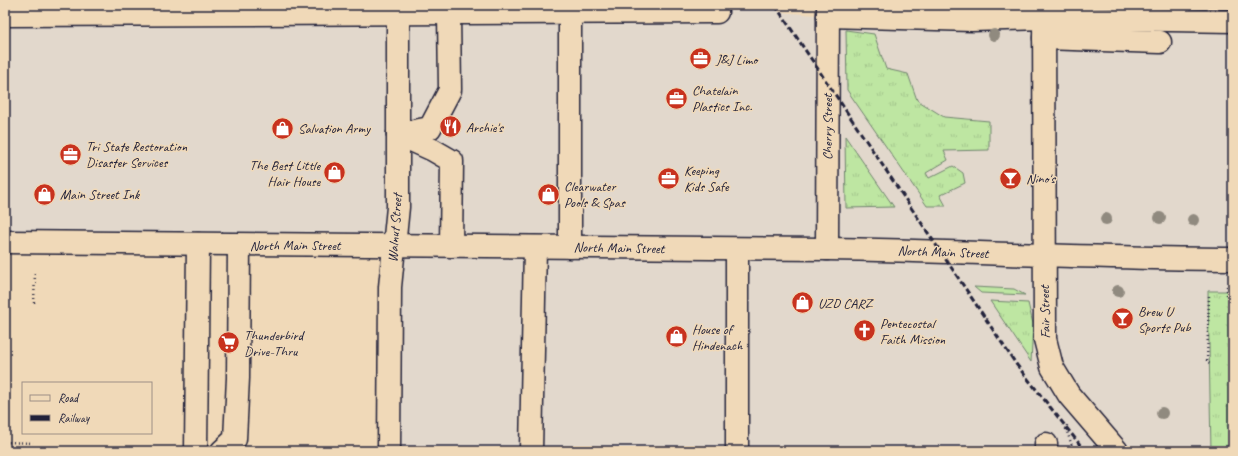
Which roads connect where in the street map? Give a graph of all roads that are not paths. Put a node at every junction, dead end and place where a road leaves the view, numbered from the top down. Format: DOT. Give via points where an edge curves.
graph roads {
  1 [pos="191,10"];
  2 [pos="398,10"];
  3 [pos="828,11"];
  4 [pos="717,12"];
  5 [pos="570,13"];
  6 [pos="449,14"];
  7 [pos="5,15"];
  8 [pos="1044,20"];
  9 [pos="1233,21"];
  10 [pos="1160,42"];
  11 [pos="398,134"];
  12 [pos="5,242"];
  13 [pos="198,244"];
  14 [pos="239,245"];
  15 [pos="394,245"];
  16 [pos="451,246"];
  17 [pos="535,247"];
  18 [pos="570,247"];
  19 [pos="737,249"];
  20 [pos="827,249"];
  21 [pos="1045,256"];
  22 [pos="1233,259"];
  23 [pos="196,451"];
  24 [pos="222,451"];
  25 [pos="389,451"];
  26 [pos="531,451"];
  27 [pos="737,451"];
  28 [pos="1117,451"];
  1 -- 2 [label="street"];
  1 -- 7 [label="street"];
  2 -- 6 [label="street"];
  2 -- 11 [label="street, Walnut Street"];
  3 -- 8 [label="street" via="972,20"];
  3 -- 20 [label="street, Cherry Street"];
  4 -- 5 [label="street"];
  5 -- 6 [label="street"];
  5 -- 18 [label="street"];
  6 -- 11 [label="street" via="450,90 430,128"];
  8 -- 9 [label="street"];
  8 -- 10 [label="street"];
  8 -- 21 [label="street, Fair Street"];
  11 -- 15 [label="street, Walnut Street" via="398,207"];
  11 -- 16 [label="street" via="452,161"];
  12 -- 13 [label="street, North Main Street"];
  13 -- 14 [label="street, North Main Street"];
  13 -- 23 [label="street"];
  14 -- 15 [label="street, North Main Street"];
  14 -- 24 [label="street" via="235,439"];
  15 -- 16 [label="street, North Main Street"];
  15 -- 25 [label="street, Walnut Street" via="390,287"];
  16 -- 17 [label="street, North Main Street"];
  17 -- 18 [label="street, North Main Street"];
  17 -- 26 [label="street"];
  18 -- 19 [label="street, North Main Street"];
  19 -- 20 [label="street, North Main Street"];
  19 -- 27 [label="street"];
  20 -- 21 [label="street, North Main Street"];
  21 -- 22 [label="street, North Main Street"];
  21 -- 28 [label="street, Fair Street" via="1044,338 1052,367 1069,395"];
}
